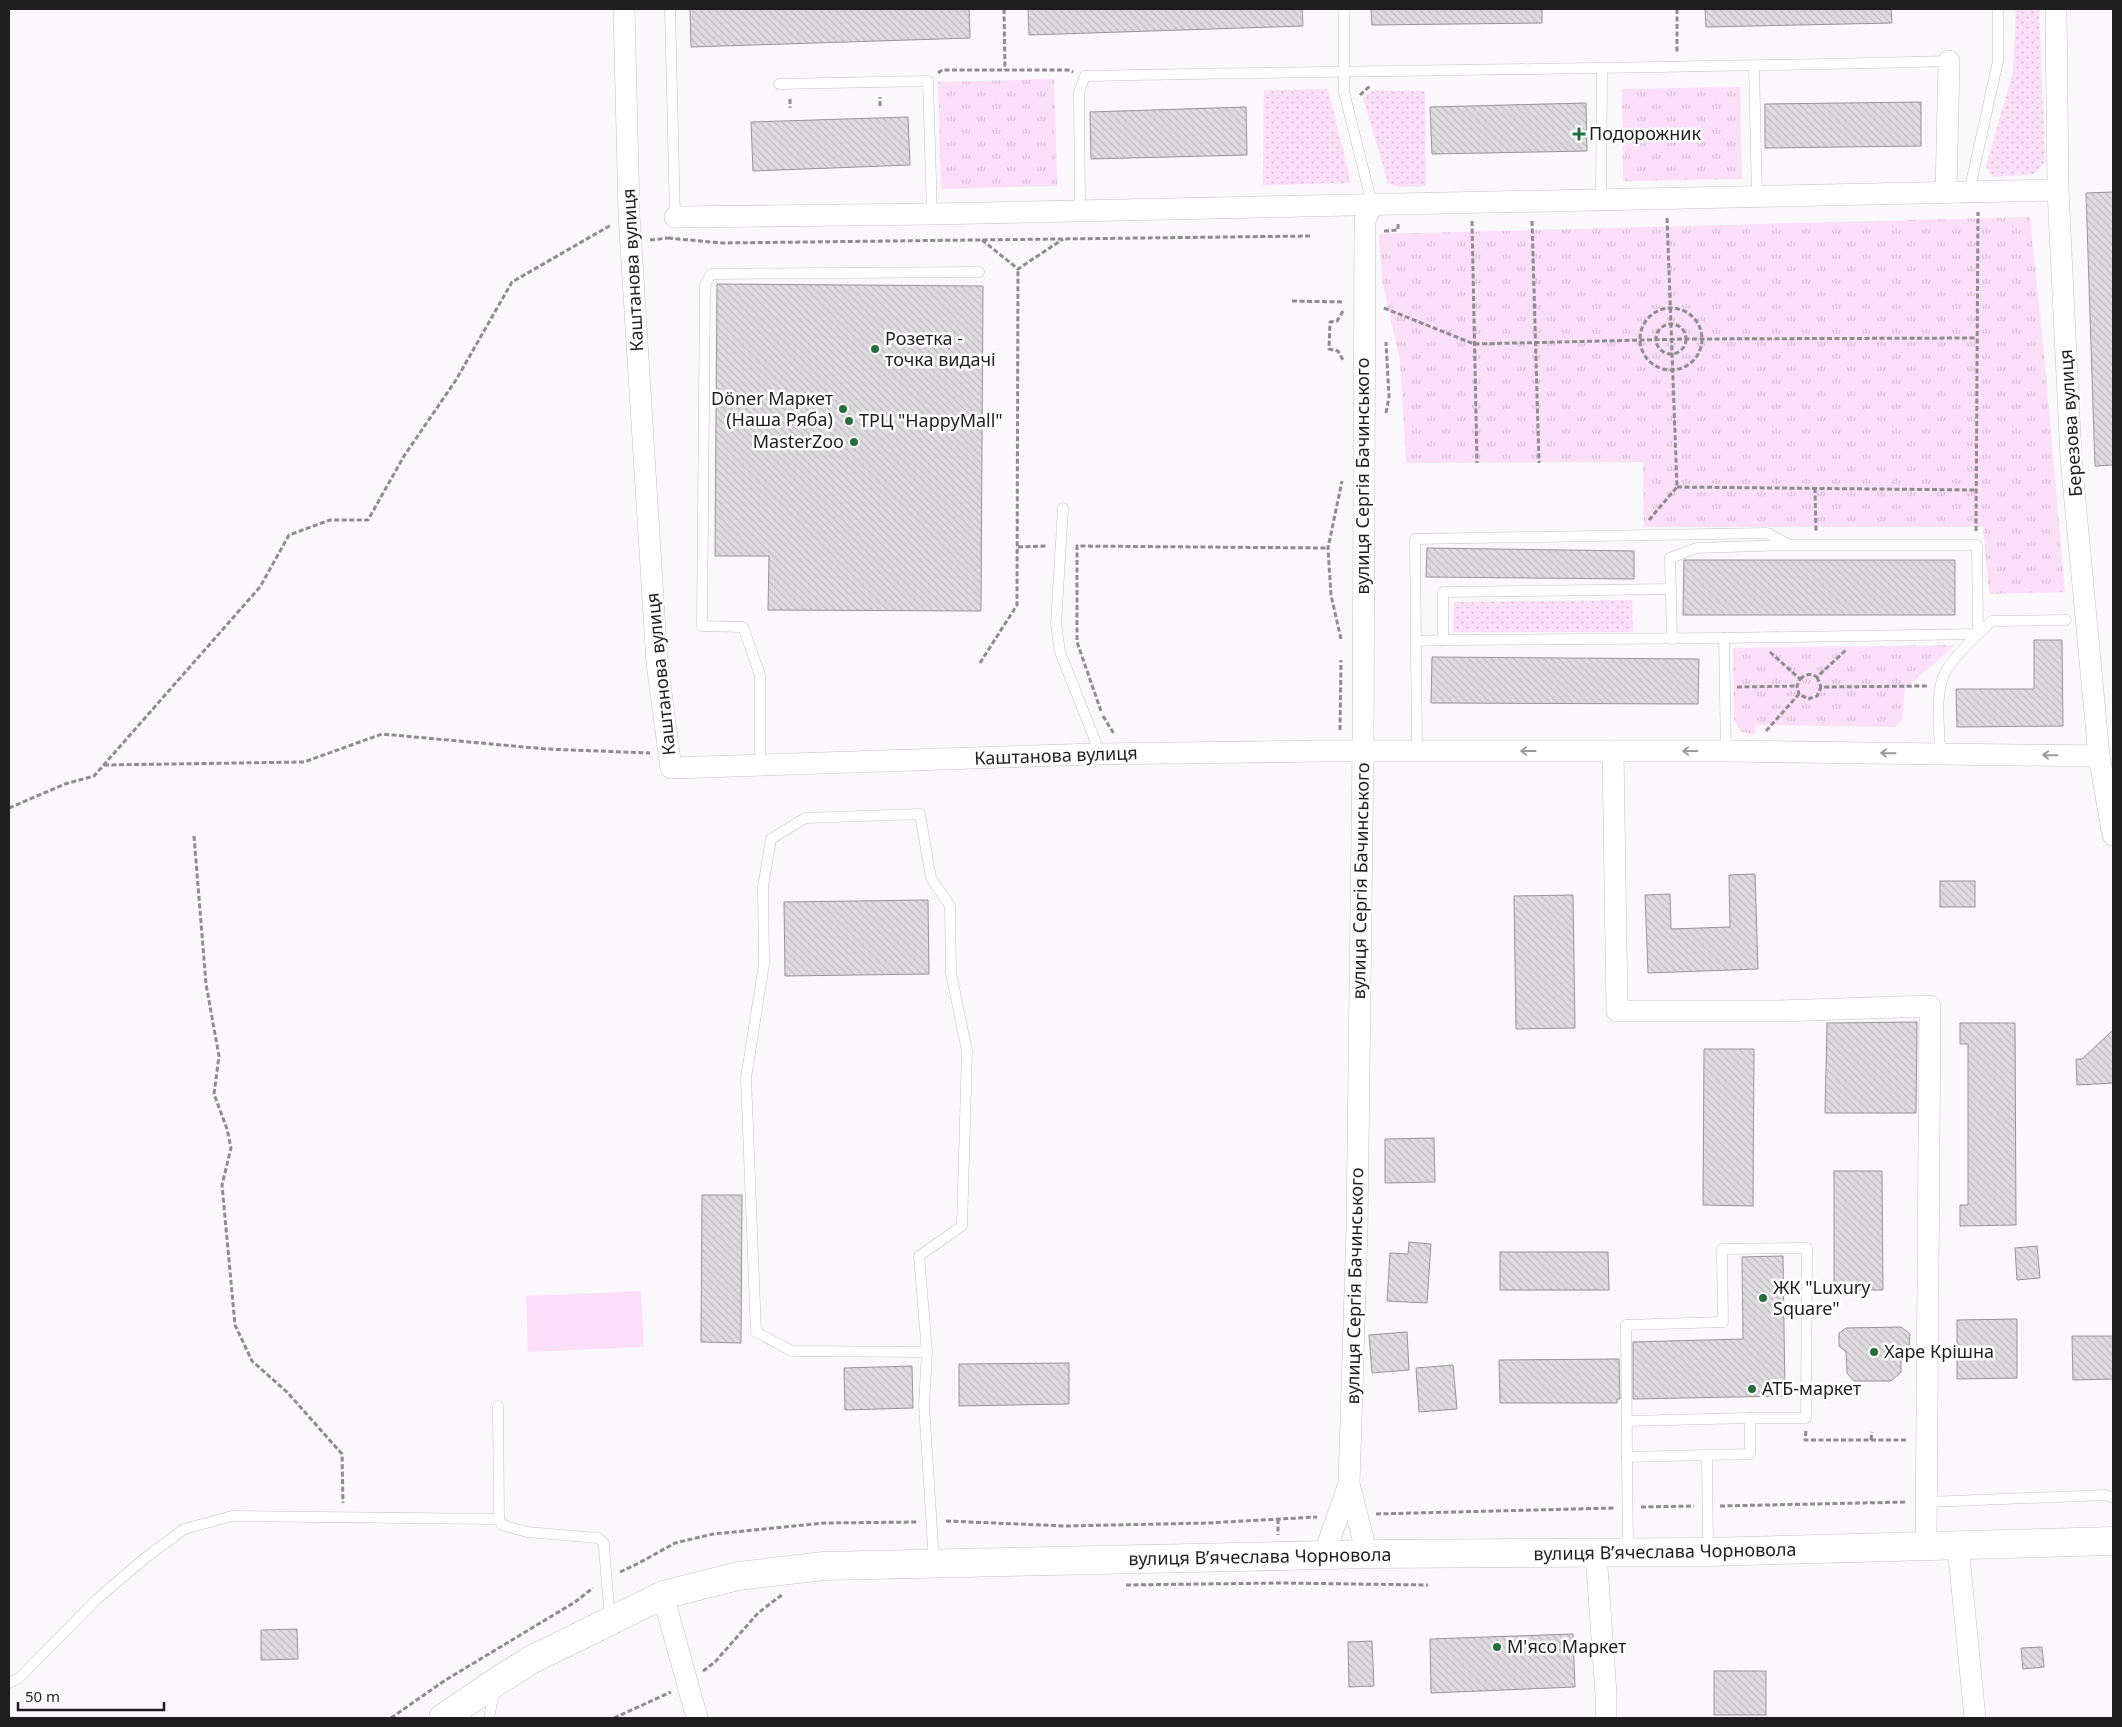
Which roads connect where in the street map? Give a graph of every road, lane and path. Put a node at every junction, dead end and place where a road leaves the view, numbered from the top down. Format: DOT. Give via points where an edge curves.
graph roads {
  1 [pos="624,9"];
  2 [pos="670,9"];
  3 [pos="1004,9"];
  4 [pos="1344,9"];
  5 [pos="1677,9"];
  6 [pos="1998,9"];
  7 [pos="2056,9"];
  8 [pos="1949,61"];
  9 [pos="1754,66"];
  10 [pos="1677,68"];
  11 [pos="1602,69"];
  12 [pos="1006,70"];
  13 [pos="1344,71"];
  14 [pos="1085,76"];
  15 [pos="928,81"];
  16 [pos="779,84"];
  17 [pos="1371,84"];
  18 [pos="888,94"];
  19 [pos="790,96"];
  20 [pos="1360,103"];
  21 [pos="880,106"];
  22 [pos="790,108"];
  23 [pos="2058,190"];
  24 [pos="1973,191"];
  25 [pos="1946,192"];
  26 [pos="1757,197"];
  27 [pos="1666,199"];
  28 [pos="1601,200"];
  29 [pos="1531,201"];
  30 [pos="1471,203"];
  31 [pos="1372,204"];
  32 [pos="1398,204"];
  33 [pos="1080,211"];
  34 [pos="629,214"];
  35 [pos="932,214"];
  36 [pos="675,217"];
  37 [pos="1377,231"];
  38 [pos="1310,236"];
  39 [pos="668,238"];
  40 [pos="1064,238"];
  41 [pos="981,240"];
  42 [pos="1018,269"];
  43 [pos="979,272"];
  44 [pos="1292,301"];
  45 [pos="1669,307"];
  46 [pos="1381,315"];
  47 [pos="1670,324"];
  48 [pos="1385,334"];
  49 [pos="1976,338"];
  50 [pos="1686,339"];
  51 [pos="1702,339"];
  52 [pos="1655,340"];
  53 [pos="1670,340"];
  54 [pos="1639,341"];
  55 [pos="1536,343"];
  56 [pos="1474,344"];
  57 [pos="1671,355"];
  58 [pos="1345,366"];
  59 [pos="1672,371"];
  60 [pos="1386,415"];
  61 [pos="1477,463"];
  62 [pos="1539,463"];
  63 [pos="1343,477"];
  64 [pos="1677,487"];
  65 [pos="1815,488"];
  66 [pos="1976,490"];
  67 [pos="1063,508"];
  68 [pos="1644,527"];
  69 [pos="1976,527"];
  70 [pos="1790,545"];
  71 [pos="1816,546"];
  72 [pos="1328,548"];
  73 [pos="1671,588"];
  74 [pos="2066,620"];
  75 [pos="1978,634"];
  76 [pos="1852,636"];
  77 [pos="1724,638"];
  78 [pos="1762,638"];
  79 [pos="1672,639"];
  80 [pos="1443,640"];
  81 [pos="1417,641"];
  82 [pos="1341,647"];
  83 [pos="1341,656"];
  84 [pos="980,663"];
  85 [pos="1817,677"];
  86 [pos="1800,679"];
  87 [pos="1797,686"];
  88 [pos="1940,686"];
  89 [pos="1725,687"];
  90 [pos="1821,687"];
  91 [pos="1799,694"];
  92 [pos="1330,730"];
  93 [pos="1124,734"];
  94 [pos="1726,750"];
  95 [pos="1612,751"];
  96 [pos="1760,751"];
  97 [pos="1363,752"];
  98 [pos="1417,752"];
  99 [pos="1096,754"];
  100 [pos="1940,754"];
  101 [pos="669,756"];
  102 [pos="2099,756"];
  103 [pos="104,765"];
  104 [pos="760,765"];
  105 [pos="9,808"];
  106 [pos="2113,835"];
  107 [pos="194,836"];
  108 [pos="927,1352"];
  109 [pos="498,1406"];
  110 [pos="1750,1418"];
  111 [pos="1806,1418"];
  112 [pos="1627,1421"];
  113 [pos="1872,1432"];
  114 [pos="1871,1440"];
  115 [pos="1928,1441"];
  116 [pos="1707,1455"];
  117 [pos="1627,1457"];
  118 [pos="1349,1484"];
  119 [pos="2113,1498"];
  120 [pos="1927,1502"];
  121 [pos="1708,1506"];
  122 [pos="1628,1508"];
  123 [pos="1372,1514"];
  124 [pos="1338,1516"];
  125 [pos="342,1517"];
  126 [pos="499,1519"];
  127 [pos="931,1521"];
  128 [pos="2113,1541"];
  129 [pos="1958,1546"];
  130 [pos="1926,1547"];
  131 [pos="1708,1552"];
  132 [pos="1596,1553"];
  133 [pos="1628,1553"];
  134 [pos="1367,1554"];
  135 [pos="1324,1555"];
  136 [pos="934,1563"];
  137 [pos="1116,1585"];
  138 [pos="1428,1585"];
  139 [pos="785,1593"];
  140 [pos="663,1595"];
  141 [pos="610,1620"];
  142 [pos="496,1682"];
  143 [pos="9,1683"];
  144 [pos="687,1683"];
  145 [pos="443,1718"];
  146 [pos="489,1718"];
  147 [pos="614,1718"];
  148 [pos="697,1718"];
  149 [pos="1606,1718"];
  150 [pos="1975,1718"];
  1 -- 34 [label="street, Каштанова вулиця"];
  2 -- 36 [label="lane"];
  3 -- 12 [label="path"];
  4 -- 13 [label="lane"];
  5 -- 10 [label="path"];
  6 -- 24 [label="lane" via="1998,61"];
  7 -- 23 [label="street, Березова вулиця"];
  8 -- 9 [label="lane"];
  8 -- 25 [label="street"];
  9 -- 10 [label="lane"];
  9 -- 26 [label="lane"];
  10 -- 11 [label="lane"];
  11 -- 13 [label="lane"];
  11 -- 28 [label="lane"];
  12 -- 14 [label="path" via="1068,70"];
  12 -- 15 [label="path" via="942,70"];
  13 -- 14 [label="lane"];
  13 -- 31 [label="lane" via="1344,92"];
  14 -- 33 [label="lane" via="1079,92"];
  15 -- 16 [label="lane"];
  15 -- 35 [label="lane"];
  17 -- 20 [label="path" via="1360,93"];
  18 -- 21 [label="path" via="880,94"];
  19 -- 22 [label="path"];
  23 -- 24 [label="street"];
  23 -- 102 [label="street, Березова вулиця" via="2072,458"];
  24 -- 25 [label="street"];
  24 -- 49 [label="path"];
  25 -- 26 [label="street"];
  26 -- 27 [label="street"];
  27 -- 28 [label="street"];
  27 -- 45 [label="path"];
  28 -- 29 [label="street"];
  29 -- 30 [label="street"];
  29 -- 55 [label="path"];
  30 -- 32 [label="street"];
  30 -- 56 [label="path"];
  31 -- 32 [label="street"];
  31 -- 33 [label="street"];
  31 -- 97 [label="street, вулиця Сергія Бачинського" via="1365,220 1364,240"];
  32 -- 37 [label="path" via="1398,230"];
  33 -- 35 [label="street"];
  34 -- 101 [label="street, Каштанова вулиця" via="657,663"];
  34 -- 103 [label="path" via="512,282 456,380 404,456 368,520 330,520 289,535 260,586"];
  35 -- 36 [label="street"];
  38 -- 40 [label="path"];
  39 -- 41 [label="path" via="722,244"];
  40 -- 41 [label="path"];
  40 -- 42 [label="path"];
  41 -- 42 [label="path"];
  42 -- 84 [label="path" via="1017,605"];
  43 -- 104 [label="lane" via="711,274 706,284 702,626 743,627 760,676"];
  44 -- 58 [label="path" via="1344,301 1343,314 1337,321 1330,322 1329,349 1338,351"];
  45 -- 47 [label="path"];
  45 -- 51 [label="path" via="1688,313 1701,329"];
  45 -- 54 [label="path" via="1651,314 1640,331"];
  46 -- 56 [label="path" via="1379,306"];
  47 -- 50 [label="path" via="1683,330"];
  47 -- 52 [label="path" via="1658,331"];
  47 -- 53 [label="path"];
  48 -- 60 [label="path" via="1389,397"];
  49 -- 51 [label="path"];
  49 -- 66 [label="path"];
  50 -- 51 [label="path"];
  50 -- 53 [label="path"];
  50 -- 57 [label="path" via="1680,352"];
  51 -- 59 [label="path" via="1697,357 1682,369"];
  52 -- 53 [label="path"];
  52 -- 54 [label="path"];
  52 -- 57 [label="path" via="1659,349"];
  53 -- 57 [label="path"];
  54 -- 55 [label="path"];
  54 -- 59 [label="path" via="1650,362 1662,370"];
  55 -- 56 [label="path"];
  55 -- 62 [label="path"];
  56 -- 61 [label="path"];
  57 -- 59 [label="path"];
  59 -- 64 [label="path"];
  63 -- 72 [label="path"];
  64 -- 65 [label="path"];
  64 -- 68 [label="path"];
  65 -- 66 [label="path"];
  65 -- 71 [label="path"];
  66 -- 69 [label="path"];
  67 -- 99 [label="lane" via="1056,624 1060,652 1095,740"];
  70 -- 71 [label="lane"];
  70 -- 73 [label="lane" via="1688,551 1670,558"];
  70 -- 81 [label="lane" via="1767,533 1415,540"];
  71 -- 75 [label="lane" via="1977,545"];
  72 -- 82 [label="path" via="1331,595"];
  72 -- 93 [label="path" via="1077,546 1076,642 1103,716 1114,734"];
  73 -- 79 [label="lane"];
  73 -- 80 [label="lane" via="1443,592"];
  74 -- 75 [label="lane" via="1992,621"];
  75 -- 76 [label="lane"];
  75 -- 88 [label="lane" via="1945,671"];
  76 -- 78 [label="lane"];
  76 -- 85 [label="path" via="1852,644"];
  77 -- 78 [label="lane"];
  77 -- 79 [label="lane"];
  77 -- 89 [label="lane"];
  78 -- 86 [label="path" via="1762,644"];
  79 -- 80 [label="lane"];
  80 -- 81 [label="lane"];
  81 -- 98 [label="lane"];
  83 -- 92 [label="path" via="1340,730"];
  85 -- 86 [label="path" via="1806,674"];
  85 -- 90 [label="path"];
  86 -- 87 [label="path"];
  87 -- 89 [label="path"];
  87 -- 91 [label="path"];
  88 -- 90 [label="path"];
  88 -- 100 [label="lane"];
  89 -- 94 [label="lane"];
  90 -- 91 [label="path" via="1817,696 1808,699"];
  91 -- 96 [label="path" via="1760,738"];
  94 -- 95 [label="street, Каштанова вулиця, one-way"];
  94 -- 96 [label="street, Каштанова вулиця"];
  95 -- 98 [label="street, Каштанова вулиця, one-way"];
  95 -- 115 [label="street" via="1617,1011 1779,1011 1930,1006"];
  100 -- 96 [label="street, Каштанова вулиця, one-way"];
  97 -- 98 [label="street, Каштанова вулиця"];
  97 -- 99 [label="street, Каштанова вулиця"];
  97 -- 118 [label="street, вулиця Сергія Бачинського" via="1357,1228"];
  99 -- 104 [label="street, Каштанова вулиця"];
  102 -- 100 [label="street, Каштанова вулиця, one-way"];
  101 -- 103 [label="path" via="643,751 546,749 382,734 304,762"];
  101 -- 104 [label="street, Каштанова вулиця" via="671,768"];
  102 -- 106 [label="street, Березова вулиця"];
  103 -- 105 [label="path" via="94,776 65,784"];
  107 -- 125 [label="path" via="206,984 219,1056 214,1094 231,1148 222,1185 235,1325 252,1361 287,1392 342,1454"];
  108 -- 108 [label="lane" via="792,1351 756,1332 746,1078 764,964 763,887 771,839 805,818 920,814 931,878 950,906 951,973 967,1051 962,1226 919,1256"];
  108 -- 127 [label="lane" via="924,1405"];
  109 -- 126 [label="lane"];
  110 -- 111 [label="lane"];
  110 -- 112 [label="lane"];
  110 -- 116 [label="lane" via="1750,1454"];
  111 -- 112 [label="lane" via="1808,1248 1722,1249 1723,1322 1626,1325"];
  111 -- 114 [label="path" via="1806,1440"];
  112 -- 117 [label="lane"];
  113 -- 114 [label="path"];
  114 -- 115 [label="path"];
  115 -- 120 [label="street"];
  116 -- 117 [label="lane"];
  116 -- 121 [label="lane"];
  117 -- 122 [label="lane"];
  118 -- 124 [label="street, вулиця Сергія Бачинського"];
  118 -- 134 [label="street"];
  119 -- 120 [label="lane" via="2106,1495"];
  120 -- 121 [label="path"];
  120 -- 130 [label="street"];
  121 -- 122 [label="path"];
  121 -- 131 [label="lane"];
  122 -- 123 [label="path"];
  122 -- 133 [label="lane"];
  124 -- 127 [label="path" via="1066,1526"];
  124 -- 135 [label="street, вулиця Сергія Бачинського"];
  125 -- 126 [label="lane"];
  125 -- 143 [label="lane" via="232,1516 184,1529 96,1600 19,1678"];
  126 -- 141 [label="lane" via="506,1528 601,1540"];
  127 -- 136 [label="lane"];
  128 -- 129 [label="main road, вулиця Вʼячеслава Чорновола"];
  129 -- 130 [label="main road, вулиця Вʼячеслава Чорновола"];
  129 -- 150 [label="street"];
  130 -- 131 [label="main road, вулиця Вʼячеслава Чорновола"];
  131 -- 133 [label="main road, вулиця Вʼячеслава Чорновола"];
  132 -- 133 [label="main road, вулиця Вʼячеслава Чорновола"];
  132 -- 134 [label="main road, вулиця Вʼячеслава Чорновола"];
  132 -- 149 [label="street"];
  134 -- 135 [label="main road, вулиця Вʼячеслава Чорновола"];
  135 -- 136 [label="main road, вулиця Вʼячеслава Чорновола"];
  136 -- 140 [label="main road, вулиця Вʼячеслава Чорновола" via="824,1566 738,1576"];
  137 -- 138 [label="path"];
  139 -- 144 [label="path" via="758,1613 715,1662"];
  140 -- 141 [label="main road, вулиця Вʼячеслава Чорновола"];
  140 -- 144 [label="street"];
  141 -- 142 [label="main road, вулиця Вʼячеслава Чорновола" via="531,1660"];
  142 -- 145 [label="main road, вулиця Вʼячеслава Чорновола"];
  142 -- 146 [label="lane"];
  144 -- 147 [label="path"];
  144 -- 148 [label="street"];
}
